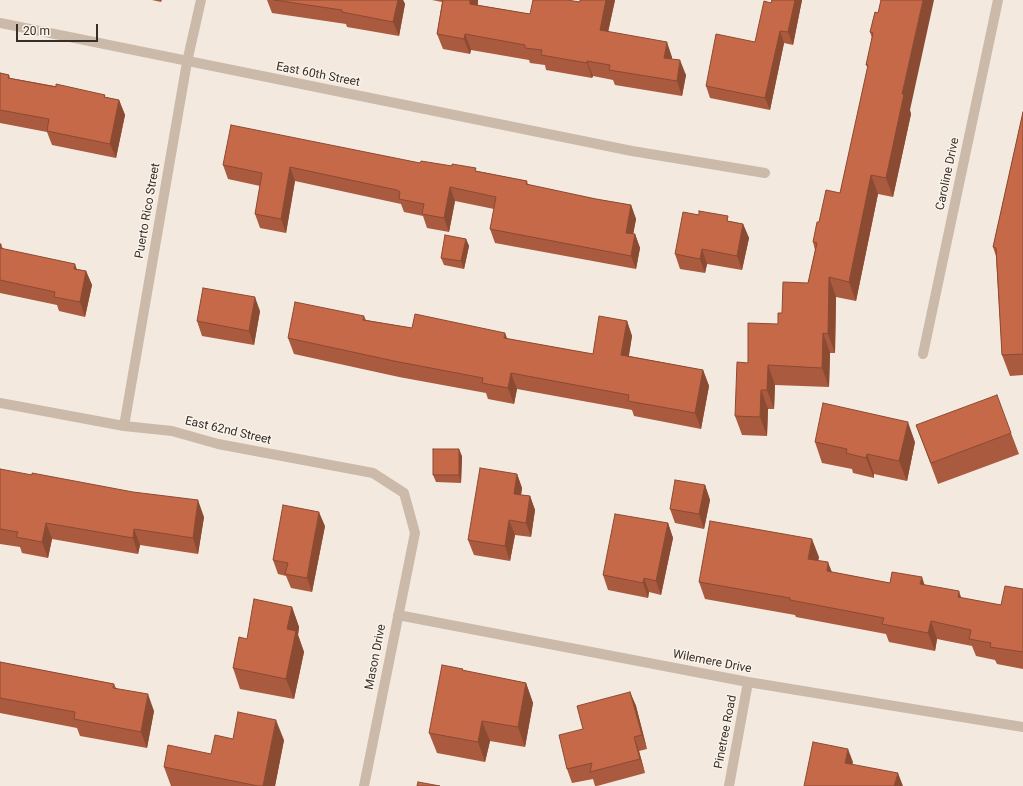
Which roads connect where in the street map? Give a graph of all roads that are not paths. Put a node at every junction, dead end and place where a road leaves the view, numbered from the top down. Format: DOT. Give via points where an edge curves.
graph roads {
  1 [pos="201,0"];
  2 [pos="998,0"];
  3 [pos="0,24"];
  4 [pos="187,62"];
  5 [pos="765,173"];
  6 [pos="923,354"];
  7 [pos="0,402"];
  8 [pos="124,426"];
  9 [pos="415,533"];
  10 [pos="398,615"];
  11 [pos="748,682"];
  12 [pos="1023,727"];
  13 [pos="364,786"];
  14 [pos="729,786"];
  1 -- 4 [label="street, Puerto Rico Street"];
  2 -- 6 [label="street, Caroline Drive"];
  3 -- 4 [label="street, East 60th Street"];
  4 -- 5 [label="street, East 60th Street" via="632,151"];
  4 -- 8 [label="street, Puerto Rico Street"];
  7 -- 8 [label="street, East 62nd Street"];
  8 -- 9 [label="street, East 62nd Street" via="172,431 218,444 373,473 404,493"];
  9 -- 10 [label="street, Mason Drive"];
  10 -- 11 [label="street, Wilemere Drive"];
  10 -- 13 [label="street, Mason Drive"];
  11 -- 12 [label="street, Wilemere Drive"];
  11 -- 14 [label="street, Pinetree Road"];
}
